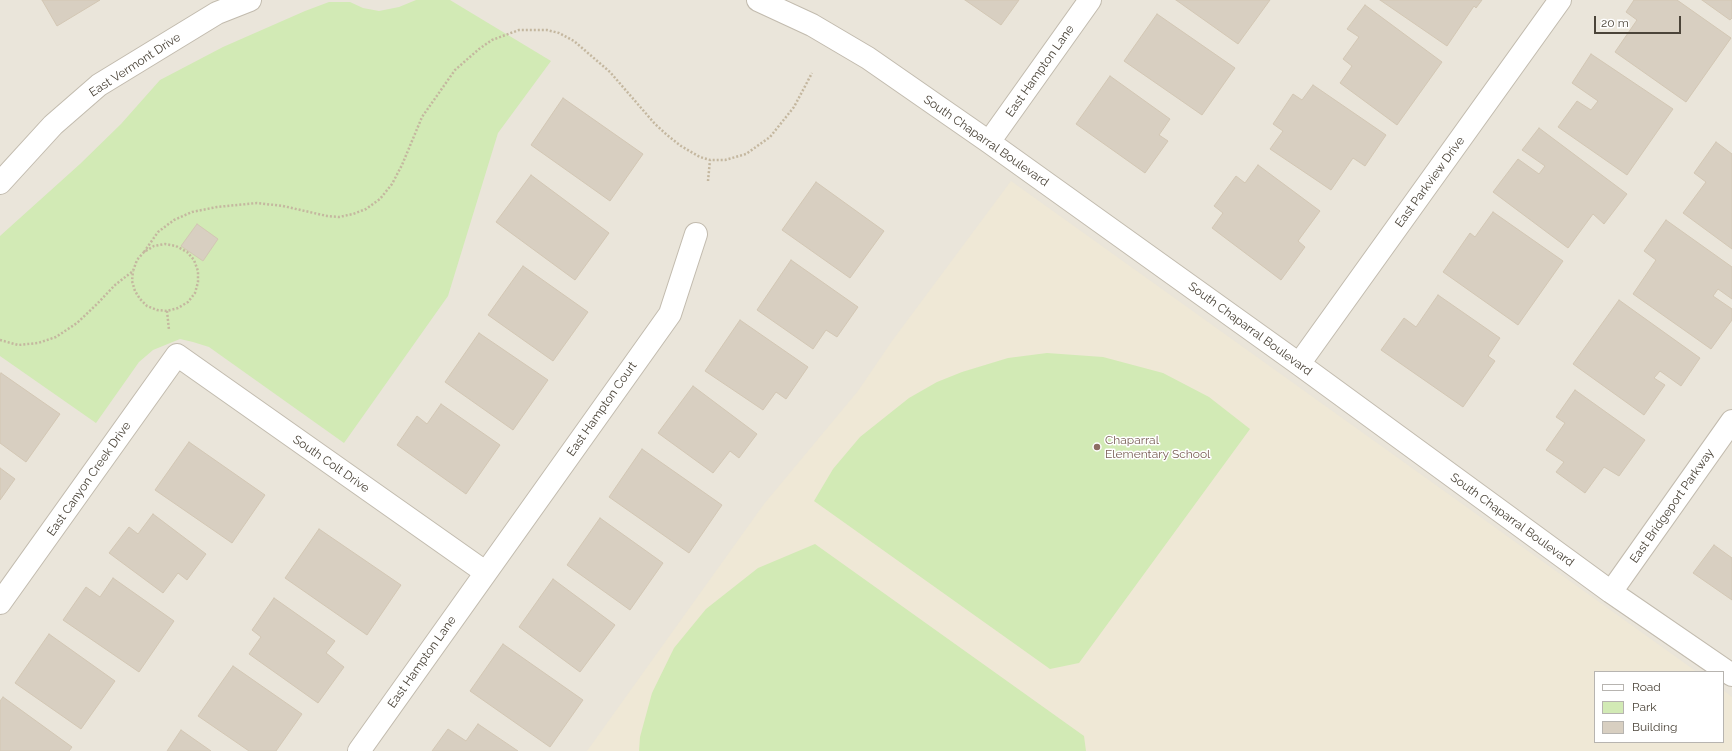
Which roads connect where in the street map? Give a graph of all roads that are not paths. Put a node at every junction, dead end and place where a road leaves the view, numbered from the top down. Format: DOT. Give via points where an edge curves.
graph roads {
  1 [pos="250,0"];
  2 [pos="758,0"];
  3 [pos="1090,0"];
  4 [pos="1560,0"];
  5 [pos="214,7"];
  6 [pos="989,142"];
  7 [pos="0,183"];
  8 [pos="696,234"];
  9 [pos="177,355"];
  10 [pos="1299,364"];
  11 [pos="1732,421"];
  12 [pos="485,572"];
  13 [pos="1611,592"];
  14 [pos="0,604"];
  15 [pos="1732,675"];
  16 [pos="359,751"];
  1 -- 5 [label="street, East Vermont Drive"];
  2 -- 6 [label="street, South Chaparral Boulevard" via="812,25 868,58"];
  3 -- 6 [label="street, East Hampton Lane"];
  4 -- 10 [label="street, East Parkview Drive"];
  5 -- 7 [label="street, East Vermont Drive" via="99,85 52,125"];
  6 -- 10 [label="street, South Chaparral Boulevard"];
  8 -- 12 [label="street, East Hampton Court" via="670,314"];
  9 -- 12 [label="street, South Colt Drive"];
  9 -- 14 [label="street, East Canyon Creek Drive"];
  10 -- 13 [label="street, South Chaparral Boulevard"];
  11 -- 13 [label="street, East Bridgeport Parkway"];
  12 -- 16 [label="street, East Hampton Lane"];
  13 -- 15 [label="street, South Chaparral Boulevard"];
}
